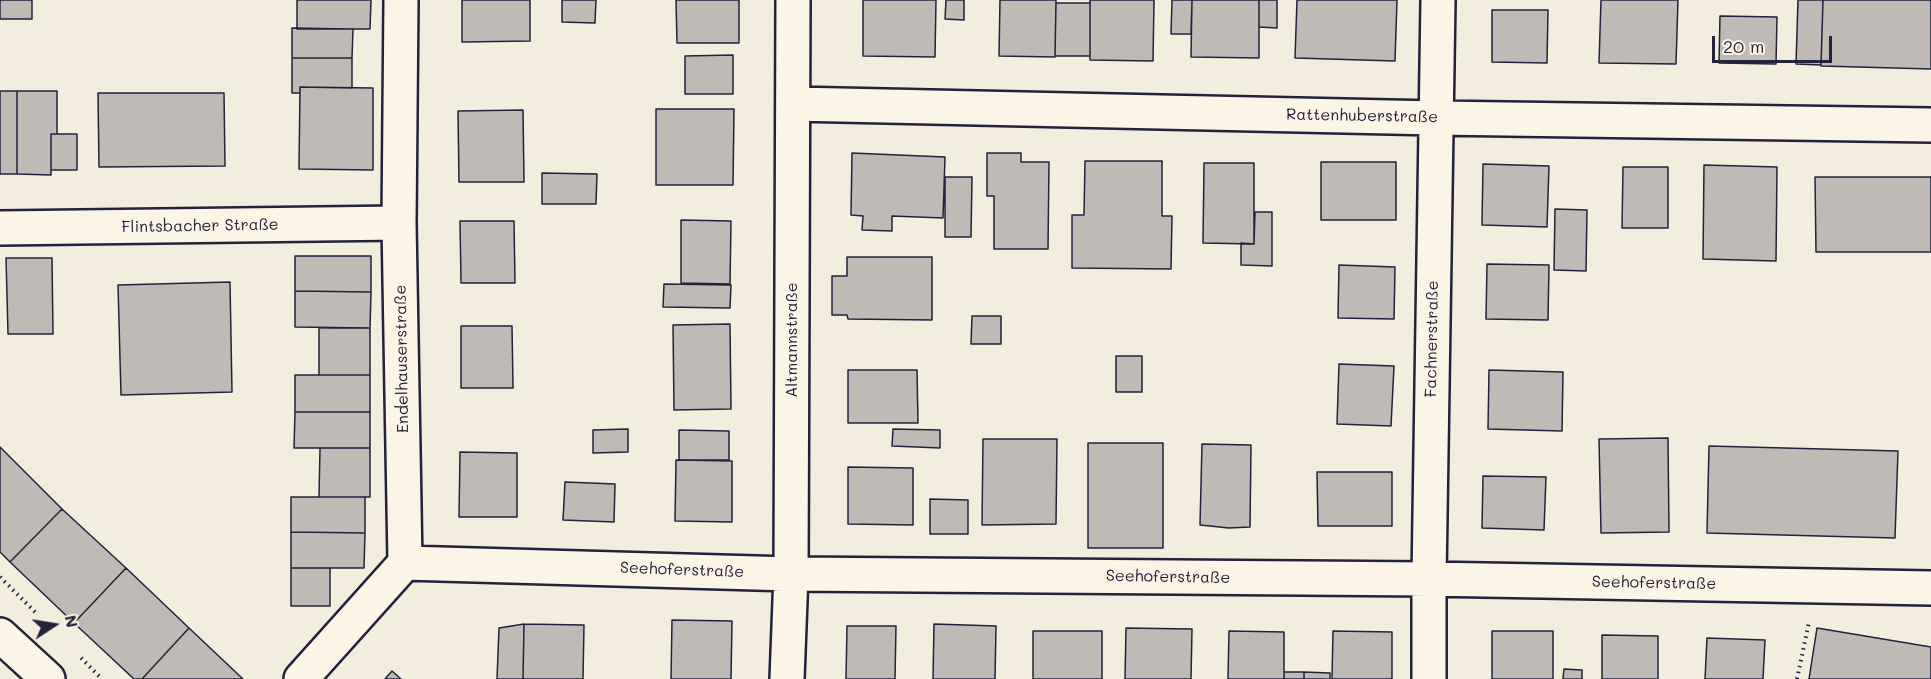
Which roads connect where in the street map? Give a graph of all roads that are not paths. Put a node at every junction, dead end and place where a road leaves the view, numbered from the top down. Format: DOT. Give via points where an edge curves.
graph roads {
  1 [pos="401,0"];
  2 [pos="793,0"];
  3 [pos="1438,0"];
  4 [pos="794,104"];
  5 [pos="1436,118"];
  6 [pos="1931,125"];
  7 [pos="399,224"];
  8 [pos="0,228"];
  9 [pos="405,563"];
  10 [pos="791,574"];
  11 [pos="1429,579"];
  12 [pos="1931,588"];
  13 [pos="0,635"];
  14 [pos="48,679"];
  15 [pos="301,679"];
  16 [pos="787,679"];
  17 [pos="1429,679"];
  1 -- 7 [label="street, Endelhauserstraße"];
  2 -- 4 [label="street, Altmannstraße"];
  3 -- 5 [label="street, Fachnerstraße"];
  4 -- 5 [label="street, Rattenhuberstraße"];
  4 -- 10 [label="street, Altmannstraße"];
  5 -- 6 [label="street, Rattenhuberstraße"];
  5 -- 11 [label="street, Fachnerstraße"];
  7 -- 8 [label="street, Flintsbacher Straße"];
  7 -- 9 [label="street, Endelhauserstraße"];
  9 -- 10 [label="street, Seehoferstraße"];
  9 -- 15 [label="street"];
  10 -- 11 [label="street, Seehoferstraße"];
  10 -- 16 [label="street, Altmannstraße"];
  11 -- 12 [label="street, Seehoferstraße"];
  11 -- 17 [label="street, Fachnerstraße"];
  13 -- 14 [label="street"];
}
